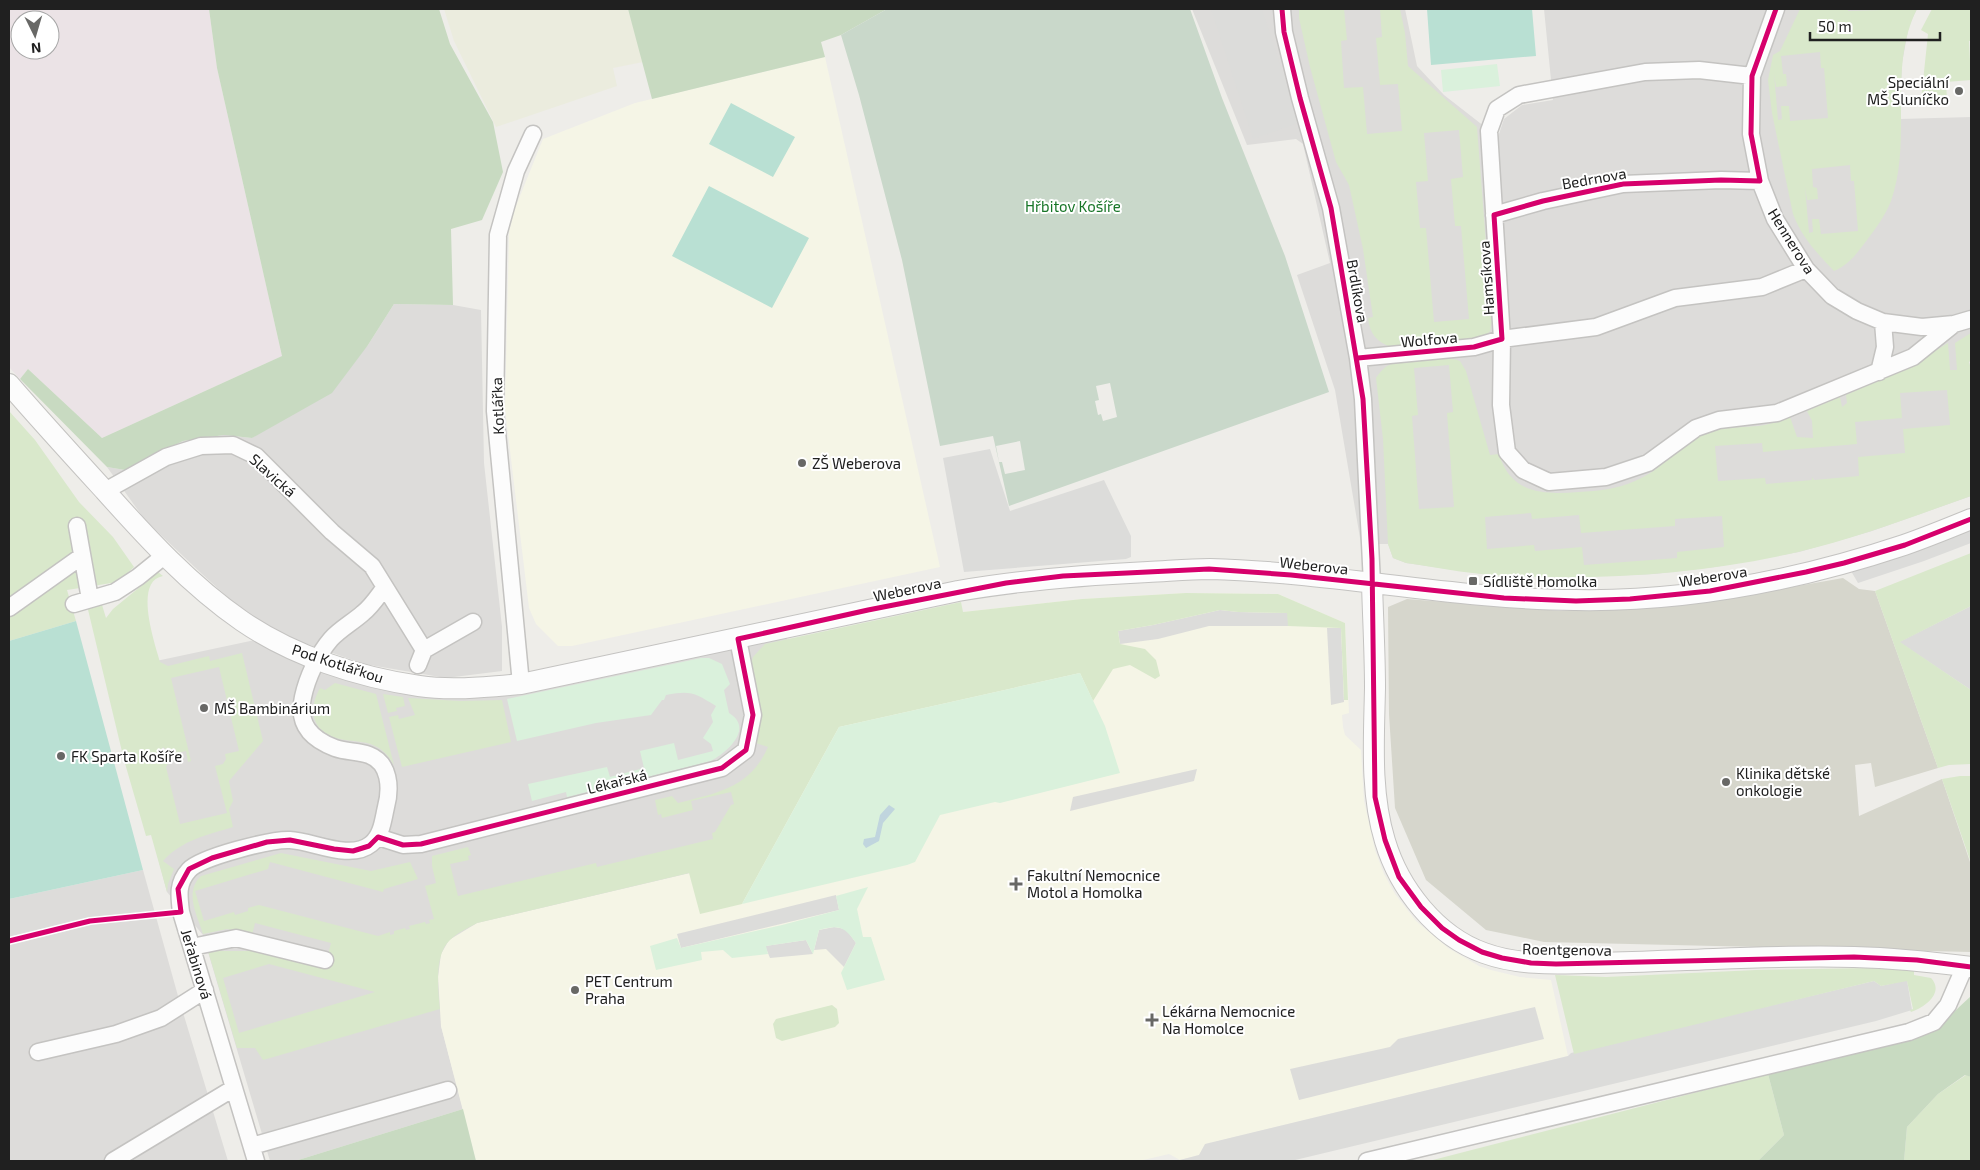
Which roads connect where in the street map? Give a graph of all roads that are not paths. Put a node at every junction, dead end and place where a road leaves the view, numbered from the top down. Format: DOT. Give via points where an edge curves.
graph roads {
  1 [pos="1282,9"];
  2 [pos="1776,9"];
  3 [pos="1752,76"];
  4 [pos="533,134"];
  5 [pos="1760,181"];
  6 [pos="1494,215"];
  7 [pos="1806,270"];
  8 [pos="1971,319"];
  9 [pos="1882,322"];
  10 [pos="1954,324"];
  11 [pos="1502,339"];
  12 [pos="1358,358"];
  13 [pos="1879,372"];
  14 [pos="9,384"];
  15 [pos="105,491"];
  16 [pos="1971,519"];
  17 [pos="76,526"];
  18 [pos="82,556"];
  19 [pos="164,556"];
  20 [pos="1372,584"];
  21 [pos="385,587"];
  22 [pos="9,608"];
  23 [pos="473,622"];
  24 [pos="738,639"];
  25 [pos="317,660"];
  26 [pos="521,684"];
  27 [pos="378,837"];
  28 [pos="192,947"];
  29 [pos="325,960"];
  30 [pos="1968,967"];
  31 [pos="205,990"];
  32 [pos="38,1052"];
  33 [pos="234,1088"];
  34 [pos="448,1090"];
  35 [pos="254,1154"];
  36 [pos="113,1161"];
  37 [pos="1367,1161"];
  1 -- 12 [label="street, Brdlíkova" via="1284,32 1331,208"];
  2 -- 3 [label="street, Hennerova"];
  3 -- 5 [label="street, Hennerova" via="1751,134"];
  3 -- 6 [label="street, Hamsíkova" via="1699,70 1644,72 1519,95 1497,109 1488,131"];
  4 -- 26 [label="street, Kotlářka" via="516,171 498,235 495,411"];
  5 -- 6 [label="street, Bedrnova" via="1623,184"];
  5 -- 7 [label="street, Hennerova" via="1775,219"];
  6 -- 11 [label="street, Hamsíkova"];
  7 -- 9 [label="street, Hennerova" via="1832,296"];
  7 -- 11 [label="street, Wolfova" via="1762,287 1675,298 1596,327"];
  8 -- 10 [label="street, Hennerova"];
  9 -- 10 [label="street, Hennerova" via="1922,326"];
  9 -- 13 [label="street" via="1885,347"];
  10 -- 13 [label="street, Hamsíkova" via="1913,357"];
  11 -- 12 [label="street, Wolfova" via="1474,347"];
  11 -- 13 [label="street, Hamsíkova" via="1501,404 1507,452 1523,470 1549,482 1606,477 1648,463 1696,428 1719,420 1776,413"];
  12 -- 20 [label="street, Brdlíkova"];
  14 -- 15 [label="street, Pod Kotlářkou"];
  15 -- 19 [label="street, Pod Kotlářkou"];
  15 -- 21 [label="street, Slavická" via="166,457 201,446 233,445 256,456 332,532 372,566"];
  16 -- 20 [label="street, Weberova" via="1844,563 1710,591 1630,599 1576,600 1504,598"];
  17 -- 18 [label="street"];
  18 -- 19 [label="street" via="82,602 115,592"];
  18 -- 22 [label="street"];
  19 -- 25 [label="street, Pod Kotlářkou" via="242,621"];
  20 -- 24 [label="street, Weberova" via="1209,569 1063,576 958,591"];
  20 -- 30 [label="street, Roentgenova" via="1375,797 1385,840 1400,877 1421,907 1459,940 1482,952 1530,963 1854,957 1917,960"];
  21 -- 23 [label="street, Slavická" via="421,658"];
  21 -- 25 [label="street" via="366,612 331,639"];
  24 -- 26 [label="street, Pod Kotlářkou"];
  24 -- 27 [label="street, Lékařská" via="753,715 746,750 722,768 421,844 403,844"];
  25 -- 26 [label="street, Pod Kotlářkou" via="361,674 420,686 478,688"];
  25 -- 27 [label="street" via="303,698 302,722 311,735 335,748 369,755 381,762 388,777 389,795"];
  27 -- 28 [label="street, Jeřabinová" via="369,846 353,851 290,840 267,842 212,858 189,869 178,889"];
  28 -- 29 [label="street" via="236,938"];
  28 -- 31 [label="street, Jeřabinová"];
  30 -- 37 [label="street, Roentgenova" via="1948,1005 1934,1022 1909,1032"];
  31 -- 32 [label="street" via="161,1018 116,1034"];
  31 -- 33 [label="street, Jeřabinová"];
  33 -- 35 [label="street, Jeřabinová"];
  33 -- 36 [label="street"];
  34 -- 35 [label="street"];
}
